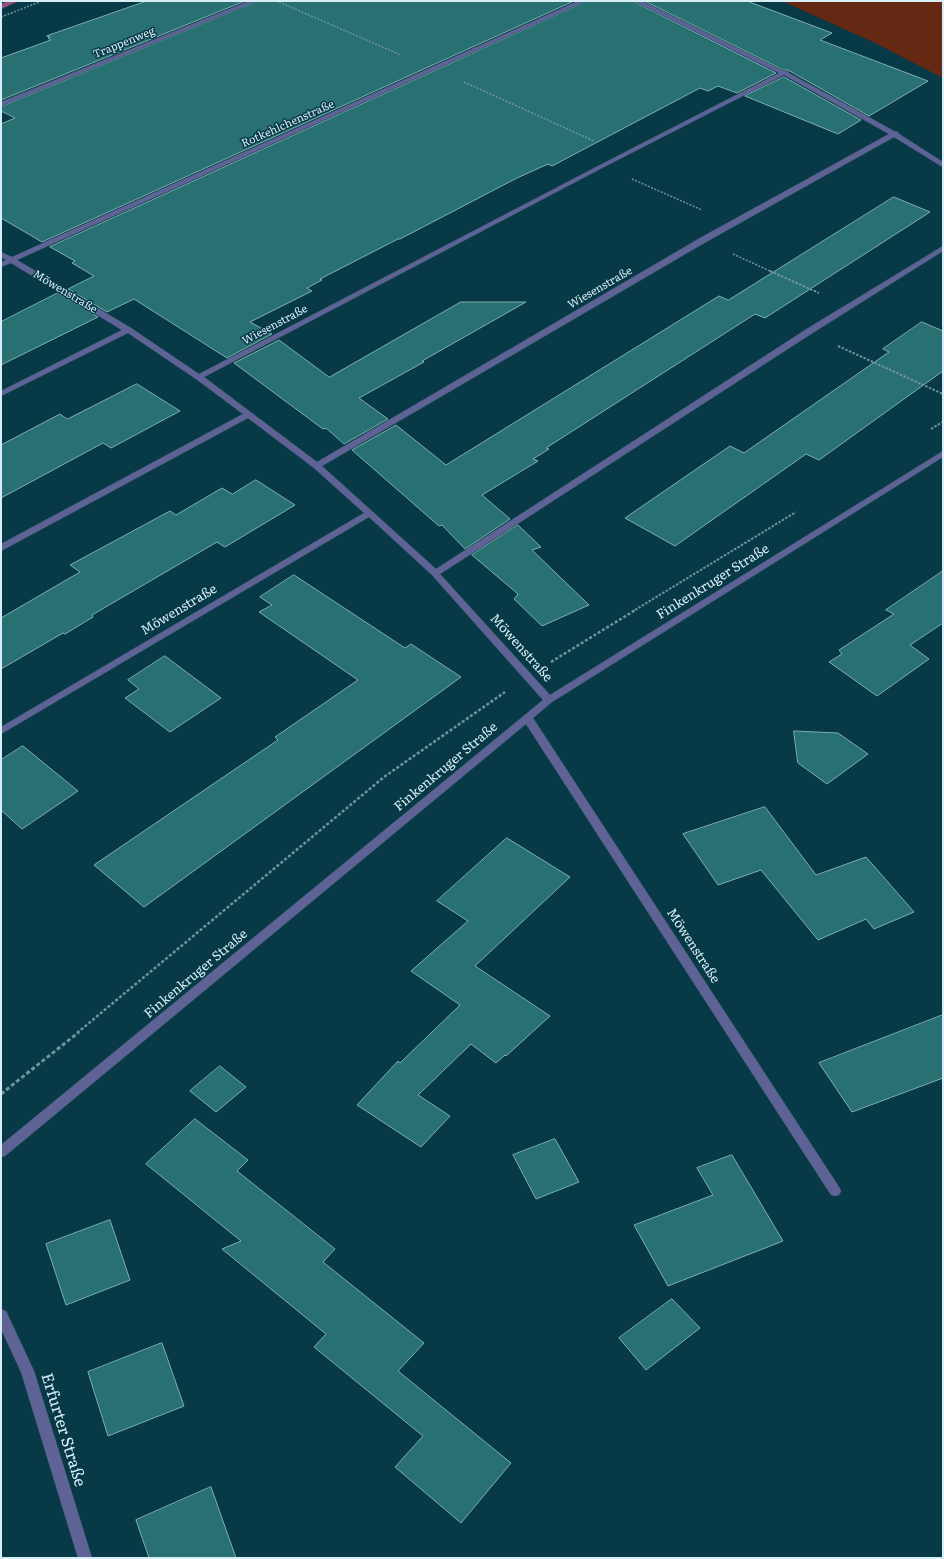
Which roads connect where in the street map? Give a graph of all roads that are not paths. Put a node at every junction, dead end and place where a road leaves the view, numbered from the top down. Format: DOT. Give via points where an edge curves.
graph roads {
  1 [pos="254,1"];
  2 [pos="583,1"];
  3 [pos="637,1"];
  4 [pos="786,72"];
  5 [pos="1,104"];
  6 [pos="896,133"];
  7 [pos="943,165"];
  8 [pos="943,248"];
  9 [pos="1,254"];
  10 [pos="12,260"];
  11 [pos="1,265"];
  12 [pos="128,330"];
  13 [pos="199,377"];
  14 [pos="1,394"];
  15 [pos="248,415"];
  16 [pos="943,453"];
  17 [pos="317,466"];
  18 [pos="370,513"];
  19 [pos="1,548"];
  20 [pos="435,573"];
  21 [pos="549,700"];
  22 [pos="527,717"];
  23 [pos="1,731"];
  24 [pos="1,1152"];
  25 [pos="835,1191"];
  26 [pos="1,1315"];
  27 [pos="86,1558"];
  1 -- 5 [label="street, Trappenweg"];
  2 -- 10 [label="street, Rotkehlchenstraße"];
  3 -- 4 [label="street"];
  4 -- 6 [label="street"];
  4 -- 13 [label="street, Wiesenstraße"];
  6 -- 7 [label="street"];
  6 -- 17 [label="street, Wiesenstraße" via="703,240"];
  8 -- 20 [label="street"];
  9 -- 10 [label="street, Möwenstraße"];
  10 -- 11 [label="street, Rotkehlchenstraße"];
  10 -- 12 [label="street, Möwenstraße"];
  12 -- 13 [label="street, Möwenstraße"];
  12 -- 14 [label="street"];
  13 -- 15 [label="street, Möwenstraße"];
  15 -- 17 [label="street, Möwenstraße"];
  15 -- 19 [label="street"];
  16 -- 21 [label="street, Finkenkruger Straße"];
  17 -- 18 [label="street, Möwenstraße"];
  18 -- 20 [label="street, Möwenstraße"];
  18 -- 23 [label="street, Möwenstraße"];
  20 -- 21 [label="street, Möwenstraße"];
  21 -- 22 [label="street, Finkenkruger Straße"];
  22 -- 24 [label="street, Finkenkruger Straße"];
  22 -- 25 [label="street, Möwenstraße"];
  26 -- 27 [label="street, Erfurter Straße" via="28,1371"];
}
